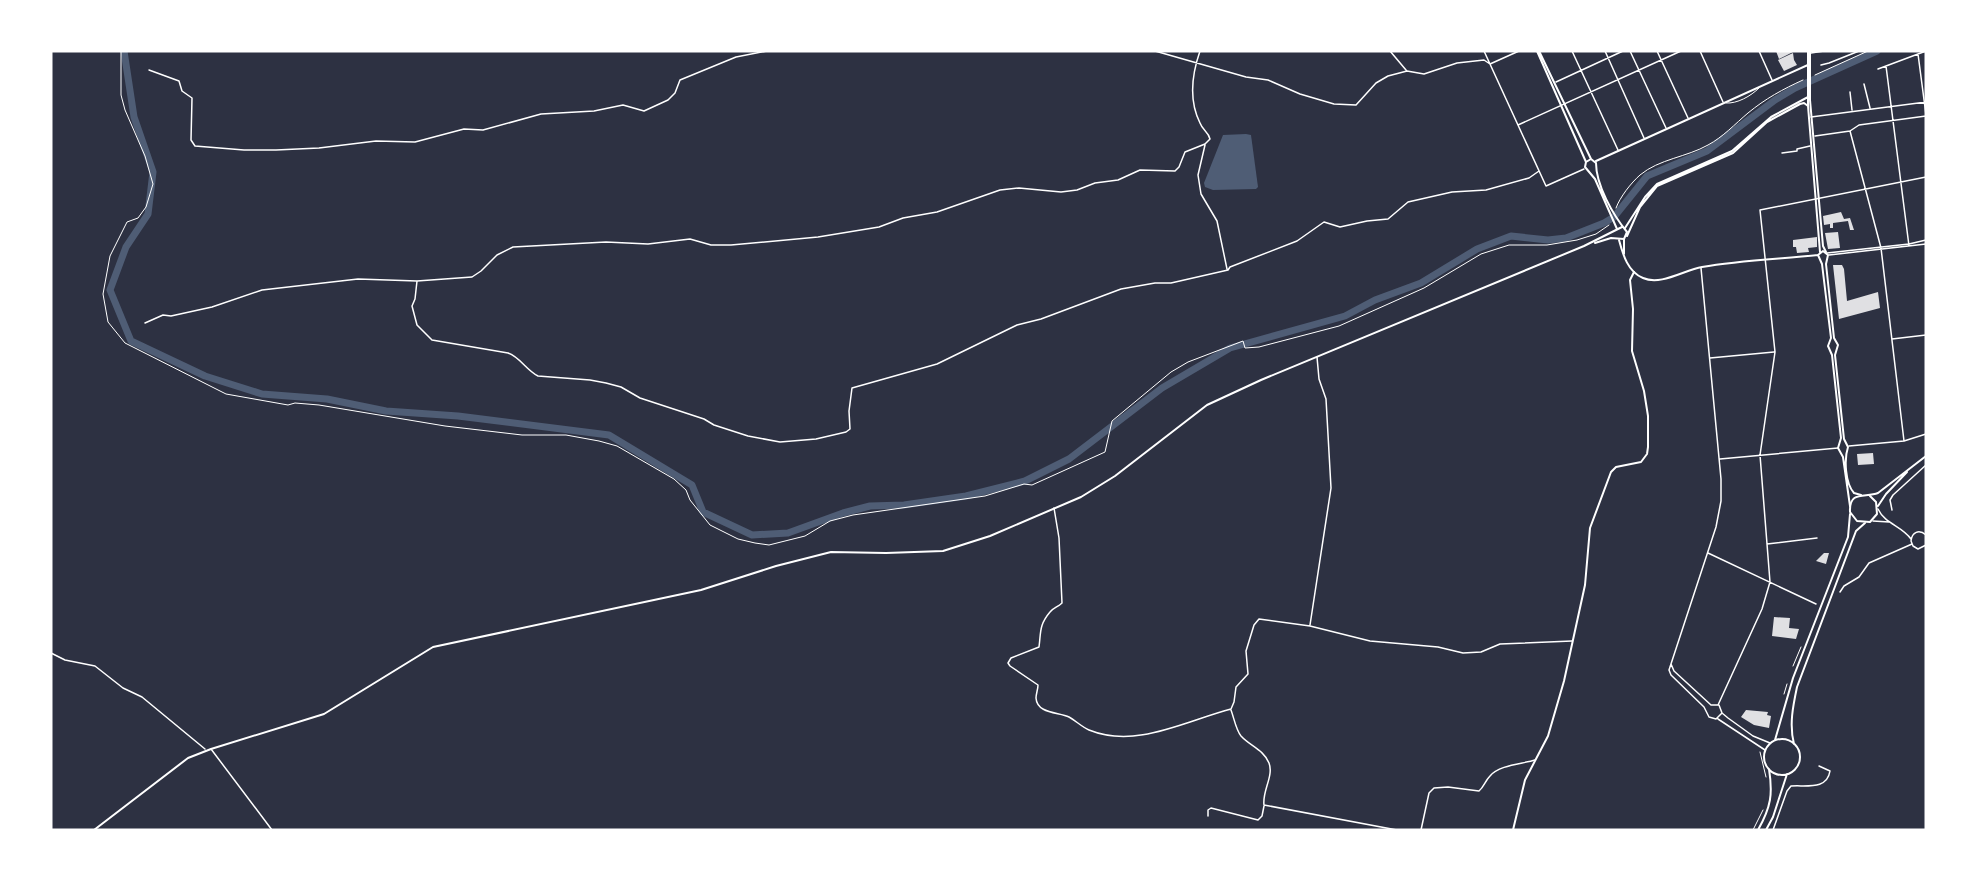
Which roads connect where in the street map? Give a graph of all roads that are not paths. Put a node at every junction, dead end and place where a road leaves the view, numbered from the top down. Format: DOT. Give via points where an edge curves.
graph roads {
  1 [pos="766,51"];
  2 [pos="1050,51"];
  3 [pos="1055,51"];
  4 [pos="1155,51"];
  5 [pos="1200,51"];
  6 [pos="1390,51"];
  7 [pos="1484,51"];
  8 [pos="1519,51"];
  9 [pos="1538,51"];
  10 [pos="1572,51"];
  11 [pos="1605,51"];
  12 [pos="1623,51"];
  13 [pos="1630,51"];
  14 [pos="1657,51"];
  15 [pos="1681,51"];
  16 [pos="1700,51"];
  17 [pos="1759,51"];
  18 [pos="1824,51"];
  19 [pos="1859,51"];
  20 [pos="1926,51"];
  21 [pos="1810,52"];
  22 [pos="1918,54"];
  23 [pos="1608,58"];
  24 [pos="1662,60"];
  25 [pos="1196,63"];
  26 [pos="1490,64"];
  27 [pos="1809,65"];
  28 [pos="1821,65"];
  29 [pos="1886,66"];
  30 [pos="1878,69"];
  31 [pos="149,70"];
  32 [pos="1639,70"];
  33 [pos="1407,71"];
  34 [pos="1581,71"];
  35 [pos="1618,80"];
  36 [pos="1773,81"];
  37 [pos="1553,84"];
  38 [pos="1864,84"];
  39 [pos="1591,92"];
  40 [pos="1850,92"];
  41 [pos="1808,98"];
  42 [pos="1925,102"];
  43 [pos="1724,103"];
  44 [pos="1563,105"];
  45 [pos="1808,106"];
  46 [pos="1891,106"];
  47 [pos="1871,109"];
  48 [pos="1853,111"];
  49 [pos="1926,116"];
  50 [pos="1810,117"];
  51 [pos="1689,119"];
  52 [pos="1893,121"];
  53 [pos="1518,125"];
  54 [pos="1667,129"];
  55 [pos="1850,131"];
  56 [pos="1812,136"];
  57 [pos="1644,139"];
  58 [pos="1205,144"];
  59 [pos="1813,145"];
  60 [pos="1618,151"];
  61 [pos="1782,153"];
  62 [pos="1591,159"];
  63 [pos="1596,161"];
  64 [pos="1586,162"];
  65 [pos="1586,168"];
  66 [pos="1595,169"];
  67 [pos="1539,171"];
  68 [pos="1590,171"];
  69 [pos="1926,177"];
  70 [pos="1900,182"];
  71 [pos="1865,189"];
  72 [pos="1818,198"];
  73 [pos="1623,228"];
  74 [pos="1616,231"];
  75 [pos="1626,238"];
  76 [pos="1618,239"];
  77 [pos="1926,240"];
  78 [pos="1926,244"];
  79 [pos="1909,245"];
  80 [pos="1584,246"];
  81 [pos="1880,248"];
  82 [pos="1827,253"];
  83 [pos="1819,254"];
  84 [pos="1624,256"];
  85 [pos="1820,260"];
  86 [pos="1827,260"];
  87 [pos="1766,261"];
  88 [pos="1701,267"];
  89 [pos="1228,270"];
  90 [pos="1634,272"];
  91 [pos="417,280"];
  92 [pos="145,323"];
  93 [pos="1926,335"];
  94 [pos="1892,339"];
  95 [pos="1830,342"];
  96 [pos="1836,342"];
  97 [pos="1830,350"];
  98 [pos="1836,350"];
  99 [pos="1775,352"];
  100 [pos="1317,357"];
  101 [pos="1710,358"];
  102 [pos="1926,435"];
  103 [pos="1904,441"];
  104 [pos="1847,445"];
  105 [pos="1839,446"];
  106 [pos="1846,451"];
  107 [pos="1841,452"];
  108 [pos="1760,455"];
  109 [pos="1926,456"];
  110 [pos="1719,459"];
  111 [pos="1926,465"];
  112 [pos="1909,469"];
  113 [pos="1861,495"];
  114 [pos="1870,496"];
  115 [pos="1850,506"];
  116 [pos="1054,507"];
  117 [pos="1878,507"];
  118 [pos="1892,510"];
  119 [pos="1850,514"];
  120 [pos="1872,521"];
  121 [pos="1865,523"];
  122 [pos="1890,523"];
  123 [pos="1904,532"];
  124 [pos="1914,534"];
  125 [pos="1926,534"];
  126 [pos="1817,538"];
  127 [pos="1911,538"];
  128 [pos="1767,543"];
  129 [pos="1912,544"];
  130 [pos="1925,546"];
  131 [pos="1926,551"];
  132 [pos="1707,553"];
  133 [pos="1770,582"];
  134 [pos="1840,592"];
  135 [pos="1816,604"];
  136 [pos="1310,626"];
  137 [pos="1573,641"];
  138 [pos="51,653"];
  139 [pos="1671,663"];
  140 [pos="1711,705"];
  141 [pos="1718,705"];
  142 [pos="1231,709"];
  143 [pos="1707,710"];
  144 [pos="1722,713"];
  145 [pos="1717,719"];
  146 [pos="1775,740"];
  147 [pos="1770,743"];
  148 [pos="1794,744"];
  149 [pos="211,749"];
  150 [pos="1765,750"];
  151 [pos="207,751"];
  152 [pos="1535,760"];
  153 [pos="1819,766"];
  154 [pos="1768,769"];
  155 [pos="1787,774"];
  156 [pos="1264,805"];
  157 [pos="1208,816"];
  158 [pos="94,830"];
  159 [pos="272,830"];
  160 [pos="1397,830"];
  161 [pos="1420,830"];
  162 [pos="1513,830"];
  163 [pos="1758,830"];
  164 [pos="1766,830"];
  165 [pos="1773,830"];
  1 -- 31 [label="street" via="736,57 680,80 668,100 644,111 623,105 541,114 483,130 464,129 415,142 376,141 276,150 195,146 191,140 192,98 182,91 179,81"];
  2 -- 3 [label="street"];
  4 -- 25 [label="street"];
  5 -- 25 [label="street"];
  6 -- 33 [label="street"];
  7 -- 26 [label="street"];
  8 -- 26 [label="street"];
  9 -- 37 [label="main road"];
  10 -- 34 [label="street"];
  11 -- 23 [label="street"];
  12 -- 23 [label="street"];
  13 -- 32 [label="street"];
  14 -- 24 [label="street"];
  15 -- 24 [label="street"];
  16 -- 43 [label="street"];
  17 -- 36 [label="street"];
  18 -- 21 [label="street"];
  19 -- 28 [label="street"];
  20 -- 22 [label="street"];
  21 -- 27 [label="main road"];
  22 -- 29 [label="street"];
  22 -- 42 [label="street"];
  23 -- 34 [label="street"];
  23 -- 35 [label="street"];
  24 -- 32 [label="street"];
  24 -- 51 [label="street"];
  25 -- 33 [label="street" via="1268,80 1334,104 1356,105 1376,83"];
  25 -- 58 [label="street" via="1192,92 1199,122 1209,133"];
  26 -- 33 [label="street" via="1484,60 1457,63 1424,74"];
  26 -- 53 [label="street"];
  27 -- 36 [label="main road"];
  27 -- 41 [label="main road"];
  29 -- 30 [label="street"];
  29 -- 46 [label="street"];
  32 -- 35 [label="street"];
  32 -- 54 [label="street"];
  34 -- 37 [label="street"];
  34 -- 39 [label="street"];
  35 -- 39 [label="street"];
  35 -- 57 [label="street"];
  36 -- 43 [label="main road"];
  37 -- 44 [label="main road"];
  38 -- 47 [label="street"];
  39 -- 44 [label="street"];
  39 -- 60 [label="street"];
  40 -- 48 [label="street"];
  41 -- 45 [label="main road"];
  41 -- 50 [label="main road"];
  41 -- 73 [label="main road" via="1771,117 1732,151 1657,184"];
  42 -- 46 [label="street"];
  42 -- 49 [label="street"];
  43 -- 51 [label="main road"];
  44 -- 53 [label="street"];
  44 -- 62 [label="main road"];
  44 -- 64 [label="main road"];
  45 -- 50 [label="main road"];
  45 -- 75 [label="main road" via="1800,104 1772,118 1725,157 1657,186 1640,207"];
  46 -- 47 [label="street"];
  46 -- 52 [label="street"];
  47 -- 48 [label="street"];
  48 -- 50 [label="street"];
  49 -- 52 [label="street"];
  50 -- 56 [label="main road"];
  51 -- 54 [label="main road"];
  52 -- 55 [label="street" via="1859,125"];
  52 -- 70 [label="street"];
  53 -- 67 [label="street"];
  54 -- 57 [label="main road"];
  55 -- 56 [label="street"];
  55 -- 71 [label="street"];
  56 -- 59 [label="main road"];
  57 -- 60 [label="main road"];
  58 -- 89 [label="street" via="1198,175 1201,194 1217,222"];
  58 -- 91 [label="street" via="1185,152 1175,171 1140,170 1119,180 1062,192 1000,190 952,208 879,227 731,245 690,239 648,244 513,247 472,277"];
  59 -- 61 [label="street"];
  59 -- 72 [label="main road"];
  60 -- 63 [label="main road"];
  62 -- 63 [label="main road"];
  62 -- 64 [label="main road"];
  63 -- 66 [label="main road"];
  64 -- 65 [label="main road"];
  65 -- 67 [label="street" via="1546,186"];
  65 -- 68 [label="main road"];
  66 -- 68 [label="main road"];
  66 -- 73 [label="main road"];
  67 -- 89 [label="street" via="1486,190 1452,192 1408,202 1388,219 1348,227 1324,222 1297,241"];
  68 -- 74 [label="main road"];
  69 -- 70 [label="street"];
  70 -- 71 [label="street"];
  70 -- 79 [label="street"];
  71 -- 72 [label="street"];
  71 -- 81 [label="street"];
  72 -- 82 [label="main road"];
  72 -- 83 [label="main road"];
  72 -- 87 [label="street" via="1760,210"];
  73 -- 74 [label="main road"];
  73 -- 75 [label="main road"];
  74 -- 76 [label="main road"];
  74 -- 80 [label="main road"];
  75 -- 76 [label="main road"];
  75 -- 84 [label="main road"];
  76 -- 80 [label="main road"];
  76 -- 84 [label="main road"];
  77 -- 79 [label="street"];
  78 -- 79 [label="street"];
  79 -- 81 [label="street"];
  80 -- 100 [label="main road"];
  81 -- 82 [label="street"];
  81 -- 94 [label="street"];
  82 -- 83 [label="main road"];
  82 -- 86 [label="main road"];
  83 -- 85 [label="main road"];
  83 -- 87 [label="main road"];
  84 -- 90 [label="main road"];
  85 -- 86 [label="main road"];
  85 -- 95 [label="main road"];
  86 -- 96 [label="main road"];
  87 -- 88 [label="main road"];
  87 -- 99 [label="street"];
  88 -- 90 [label="main road" via="1659,280 1641,278"];
  88 -- 101 [label="street"];
  89 -- 91 [label="street" via="1120,289 1017,325 937,364 852,388 850,429 816,439 780,442 714,425 621,387 538,376 508,353 432,340 417,325 412,306"];
  90 -- 137 [label="main road" via="1630,280 1632,351 1648,416 1647,454 1641,462 1616,467 1608,479 1590,528 1585,585"];
  91 -- 92 [label="street" via="358,279 262,290"];
  93 -- 94 [label="street"];
  94 -- 103 [label="street"];
  95 -- 96 [label="main road"];
  95 -- 97 [label="main road"];
  96 -- 98 [label="main road"];
  97 -- 98 [label="main road"];
  97 -- 105 [label="main road"];
  98 -- 104 [label="main road"];
  99 -- 101 [label="street"];
  99 -- 108 [label="street"];
  100 -- 116 [label="main road" via="1207,405 1115,476 1081,497"];
  100 -- 136 [label="street" via="1326,399 1331,488"];
  101 -- 110 [label="street"];
  102 -- 103 [label="street"];
  103 -- 104 [label="street"];
  104 -- 105 [label="main road"];
  104 -- 106 [label="main road"];
  105 -- 107 [label="main road"];
  105 -- 108 [label="street"];
  106 -- 107 [label="main road"];
  106 -- 113 [label="main road" via="1849,486"];
  107 -- 115 [label="main road"];
  108 -- 110 [label="street"];
  108 -- 128 [label="street"];
  109 -- 112 [label="main road"];
  110 -- 132 [label="street" via="1720,509"];
  111 -- 118 [label="street" via="1893,495"];
  112 -- 114 [label="main road" via="1884,490"];
  112 -- 117 [label="main road"];
  113 -- 114 [label="main road"];
  113 -- 115 [label="main road"];
  114 -- 117 [label="main road"];
  115 -- 119 [label="main road"];
  116 -- 142 [label="street" via="1062,603 1043,622 1039,647 1008,660 1010,666 1038,685 1039,707 1088,729 1133,737"];
  116 -- 149 [label="main road" via="990,536 943,551 831,552 700,590 433,647 324,714"];
  117 -- 120 [label="main road"];
  117 -- 122 [label="street"];
  119 -- 121 [label="main road"];
  119 -- 146 [label="main road" via="1848,537 1792,678"];
  120 -- 121 [label="main road"];
  120 -- 122 [label="street"];
  121 -- 148 [label="main road" via="1854,537 1797,687 1792,712"];
  122 -- 123 [label="street"];
  123 -- 124 [label="street"];
  123 -- 127 [label="street"];
  124 -- 125 [label="street"];
  124 -- 127 [label="street"];
  126 -- 128 [label="street"];
  127 -- 129 [label="street"];
  128 -- 133 [label="street"];
  129 -- 130 [label="street" via="1916,548"];
  129 -- 134 [label="street" via="1869,563"];
  130 -- 131 [label="street"];
  132 -- 133 [label="street"];
  132 -- 139 [label="street"];
  133 -- 135 [label="street"];
  133 -- 141 [label="street" via="1762,609"];
  136 -- 137 [label="street" via="1370,641 1438,646 1463,653 1481,652 1500,644"];
  136 -- 142 [label="street" via="1264,618 1256,622 1246,651 1248,674 1236,687"];
  137 -- 152 [label="main road" via="1548,736"];
  138 -- 151 [label="street" via="95,666 142,697"];
  139 -- 140 [label="street" via="1674,671"];
  139 -- 143 [label="street" via="1670,674"];
  140 -- 141 [label="street"];
  140 -- 143 [label="street"];
  141 -- 144 [label="street"];
  142 -- 156 [label="street" via="1239,735 1259,750 1270,767"];
  143 -- 145 [label="street" via="1709,717"];
  144 -- 145 [label="street"];
  144 -- 147 [label="street" via="1753,736"];
  145 -- 150 [label="street"];
  146 -- 147 [label="main road"];
  146 -- 148 [label="main road"];
  147 -- 150 [label="main road"];
  148 -- 155 [label="main road" via="1798,762"];
  149 -- 151 [label="main road"];
  149 -- 159 [label="street"];
  150 -- 154 [label="main road"];
  151 -- 158 [label="main road" via="188,758"];
  152 -- 161 [label="street" via="1496,771 1479,791 1434,788"];
  152 -- 162 [label="main road"];
  153 -- 165 [label="street" via="1830,771 1828,779 1823,784 1791,786"];
  154 -- 155 [label="main road"];
  154 -- 163 [label="main road" via="1771,798"];
  155 -- 164 [label="main road"];
  156 -- 157 [label="street" via="1258,820 1211,808"];
  156 -- 160 [label="street"];
}
